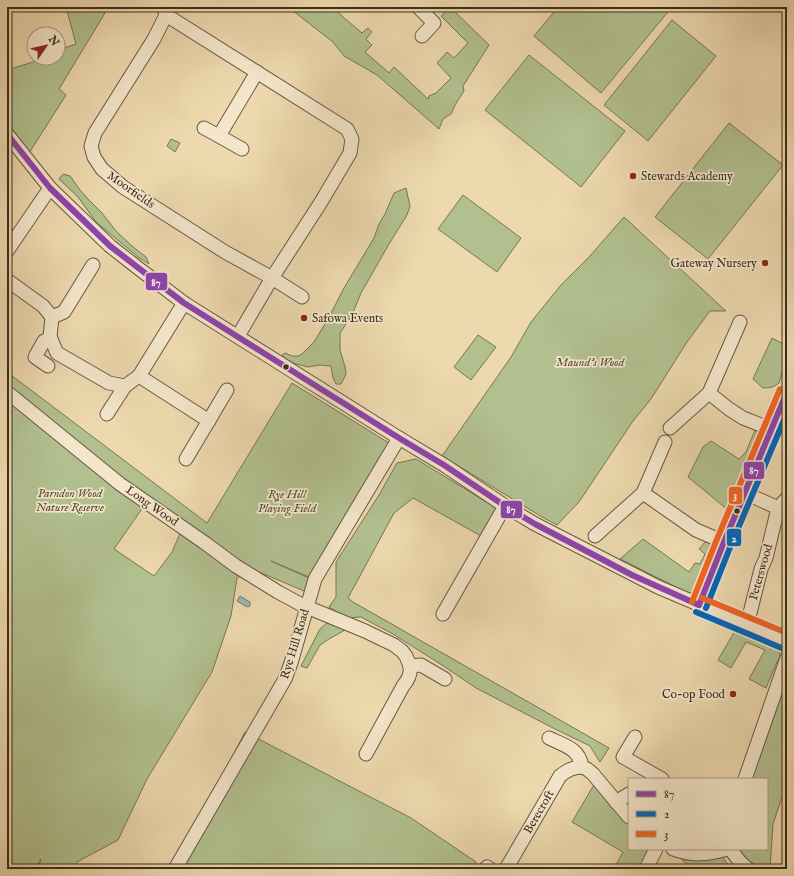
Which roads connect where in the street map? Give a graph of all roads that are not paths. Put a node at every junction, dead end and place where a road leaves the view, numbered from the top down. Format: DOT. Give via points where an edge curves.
graph roads {
  1 [pos="418,7"];
  2 [pos="166,11"];
  3 [pos="422,36"];
  4 [pos="257,72"];
  5 [pos="204,128"];
  6 [pos="7,134"];
  7 [pos="219,136"];
  8 [pos="242,149"];
  9 [pos="50,188"];
  10 [pos="7,251"];
  11 [pos="93,265"];
  12 [pos="272,278"];
  13 [pos="7,280"];
  14 [pos="302,298"];
  15 [pos="184,303"];
  16 [pos="52,317"];
  17 [pos="740,322"];
  18 [pos="238,336"];
  19 [pos="51,339"];
  20 [pos="48,366"];
  21 [pos="139,376"];
  22 [pos="124,386"];
  23 [pos="227,390"];
  24 [pos="7,392"];
  25 [pos="787,392"];
  26 [pos="709,393"];
  27 [pos="107,414"];
  28 [pos="209,421"];
  29 [pos="670,428"];
  30 [pos="771,429"];
  31 [pos="399,438"];
  32 [pos="665,442"];
  33 [pos="186,459"];
  34 [pos="643,493"];
  35 [pos="745,493"];
  36 [pos="787,498"];
  37 [pos="504,506"];
  38 [pos="778,508"];
  39 [pos="595,536"];
  40 [pos="724,542"];
  41 [pos="699,605"];
  42 [pos="306,607"];
  43 [pos="750,613"];
  44 [pos="443,614"];
  45 [pos="787,642"];
  46 [pos="787,658"];
  47 [pos="410,666"];
  48 [pos="445,679"];
  49 [pos="635,737"];
  50 [pos="549,738"];
  51 [pos="366,754"];
  52 [pos="582,767"];
  53 [pos="643,774"];
  54 [pos="658,778"];
  55 [pos="745,778"];
  56 [pos="628,795"];
  57 [pos="616,802"];
  58 [pos="628,816"];
  59 [pos="656,850"];
  60 [pos="676,850"];
  61 [pos="723,850"];
  62 [pos="731,850"];
  63 [pos="175,869"];
  64 [pos="485,869"];
  65 [pos="490,869"];
  66 [pos="506,869"];
  67 [pos="646,869"];
  68 [pos="748,869"];
  1 -- 3 [label="street" via="434,23"];
  2 -- 4 [label="street, Moorfields"];
  2 -- 12 [label="street, Moorfields" via="154,39 95,133 91,146 94,157 102,169 123,187 225,252"];
  4 -- 7 [label="street"];
  4 -- 12 [label="street, Moorfields" via="347,129 352,139 350,153 322,202"];
  5 -- 7 [label="street"];
  6 -- 9 [label="street"];
  7 -- 8 [label="street"];
  9 -- 10 [label="street"];
  9 -- 15 [label="street" via="110,246"];
  11 -- 16 [label="street" via="64,312"];
  12 -- 14 [label="street, Moorfields"];
  12 -- 18 [label="street, Moorfields"];
  13 -- 16 [label="street" via="43,306"];
  15 -- 18 [label="street"];
  15 -- 21 [label="street"];
  16 -- 19 [label="street"];
  17 -- 26 [label="street"];
  18 -- 31 [label="street"];
  19 -- 20 [label="street" via="44,341 35,357"];
  19 -- 22 [label="street" via="57,353 109,383"];
  21 -- 22 [label="street"];
  21 -- 28 [label="street"];
  22 -- 27 [label="street"];
  23 -- 28 [label="street"];
  24 -- 42 [label="street, Long Wood" via="120,484 250,576"];
  25 -- 30 [label="street"];
  26 -- 29 [label="street"];
  26 -- 30 [label="street" via="743,418"];
  28 -- 33 [label="street"];
  30 -- 35 [label="street"];
  31 -- 37 [label="street"];
  31 -- 42 [label="street, Rye Hill Road" via="314,580"];
  32 -- 34 [label="street"];
  34 -- 39 [label="street"];
  34 -- 40 [label="street" via="696,530"];
  35 -- 38 [label="street"];
  35 -- 40 [label="street"];
  36 -- 38 [label="street, Peterswood"];
  37 -- 41 [label="street" via="620,568"];
  37 -- 44 [label="street"];
  38 -- 43 [label="street, Peterswood"];
  40 -- 41 [label="street"];
  41 -- 45 [label="street"];
  42 -- 47 [label="street" via="394,645 406,656"];
  42 -- 63 [label="street, Rye Hill Road" via="285,679"];
  46 -- 55 [label="street"];
  47 -- 48 [label="street" via="421,665"];
  47 -- 51 [label="street" via="409,678"];
  49 -- 53 [label="street" via="623,756"];
  50 -- 52 [label="street" via="575,752"];
  52 -- 57 [label="street" via="593,774"];
  52 -- 66 [label="street, Berecroft" via="575,767 560,776"];
  53 -- 54 [label="street"];
  56 -- 57 [label="street"];
  57 -- 58 [label="street"];
  59 -- 67 [label="street"];
  60 -- 61 [label="street" via="702,855"];
  62 -- 68 [label="street"];
  64 -- 65 [label="street"];
}
